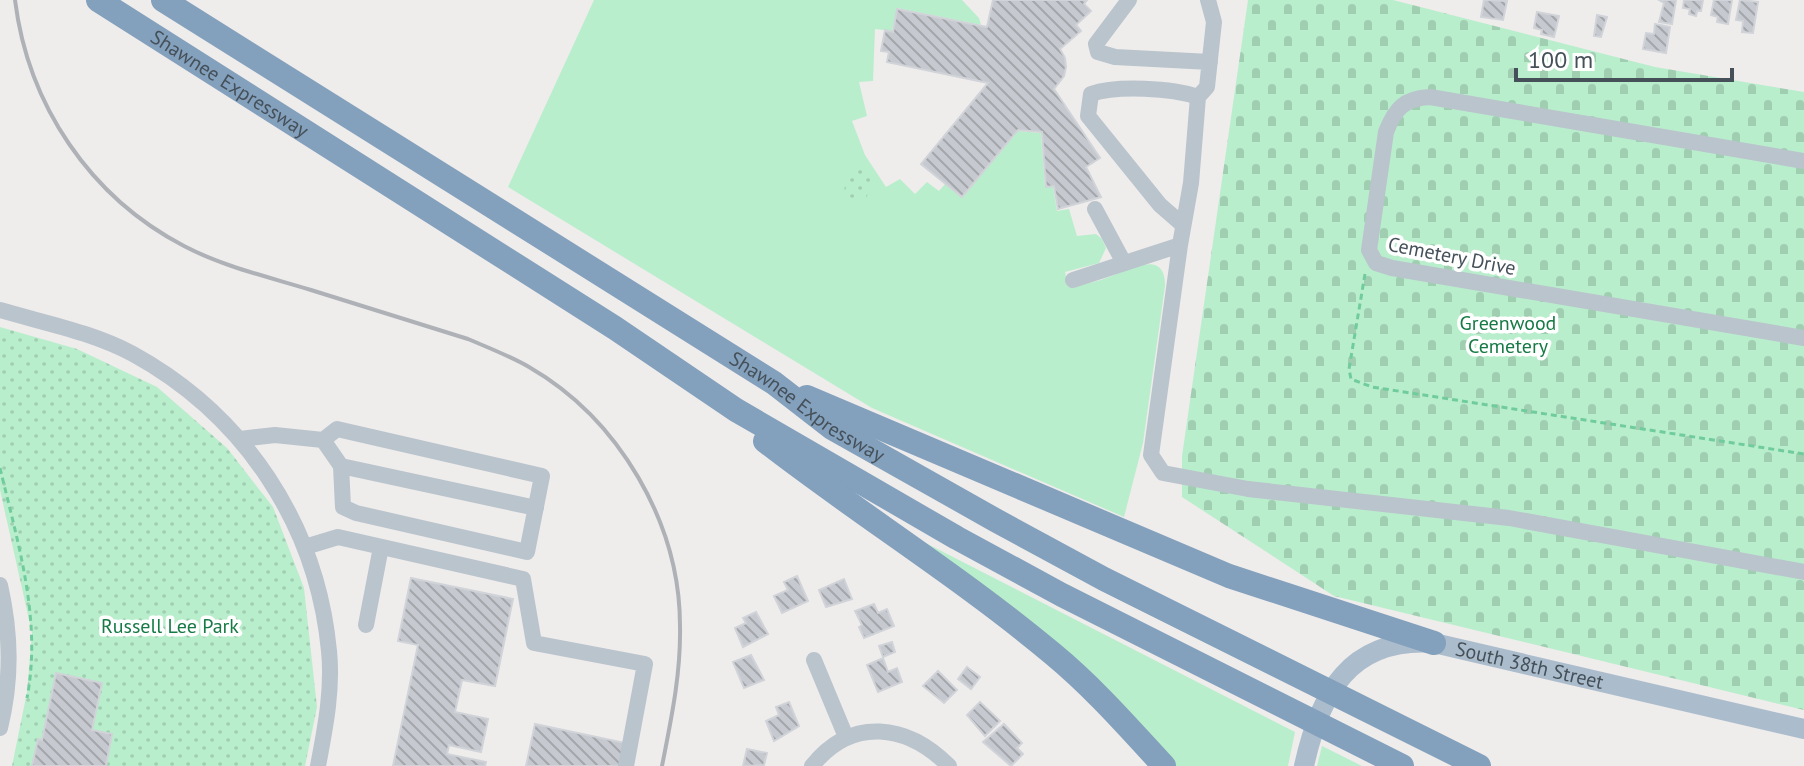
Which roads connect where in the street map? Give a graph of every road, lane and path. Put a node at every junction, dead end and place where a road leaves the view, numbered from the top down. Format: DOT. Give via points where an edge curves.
graph roads {
  1 [pos="98,0"];
  2 [pos="163,0"];
  3 [pos="1129,0"];
  4 [pos="1208,0"];
  5 [pos="1210,62"];
  6 [pos="1198,97"];
  7 [pos="1804,161"];
  8 [pos="1095,209"];
  9 [pos="1183,225"];
  10 [pos="1180,245"];
  11 [pos="1369,250"];
  12 [pos="1124,263"];
  13 [pos="1073,280"];
  14 [pos="0,310"];
  15 [pos="1804,338"];
  16 [pos="774,383"];
  17 [pos="736,410"];
  18 [pos="240,439"];
  19 [pos="323,440"];
  20 [pos="1804,454"];
  21 [pos="341,466"];
  22 [pos="0,468"];
  23 [pos="536,508"];
  24 [pos="305,547"];
  25 [pos="381,547"];
  26 [pos="1804,572"];
  27 [pos="0,585"];
  28 [pos="4,619"];
  29 [pos="366,625"];
  30 [pos="1434,643"];
  31 [pos="814,660"];
  32 [pos="27,698"];
  33 [pos="3,705"];
  34 [pos="0,728"];
  35 [pos="1803,729"];
  36 [pos="846,737"];
  37 [pos="1306,758"];
  38 [pos="318,766"];
  39 [pos="626,766"];
  40 [pos="812,766"];
  41 [pos="949,766"];
  42 [pos="1164,766"];
  43 [pos="1402,766"];
  44 [pos="1479,766"];
  1 -- 17 [label="highway, Shawnee Expressway"];
  2 -- 16 [label="highway, Shawnee Expressway"];
  3 -- 5 [label="street" via="1100,35 1098,52"];
  4 -- 5 [label="street" via="1214,22"];
  5 -- 6 [label="street" via="1207,87"];
  6 -- 9 [label="street"];
  6 -- 9 [label="street" via="1104,89 1091,94 1088,116 1160,205"];
  7 -- 11 [label="street, Cemetery Drive" via="1413,97 1392,116 1386,132"];
  8 -- 12 [label="street"];
  9 -- 10 [label="street"];
  10 -- 12 [label="street"];
  10 -- 26 [label="street" via="1151,455 1163,473 1248,489 1509,518"];
  11 -- 15 [label="street, Cemetery Drive" via="1376,263 1392,268"];
  11 -- 20 [label="path" via="1351,379 1372,387"];
  12 -- 13 [label="street"];
  14 -- 18 [label="street" via="130,353 194,394"];
  16 -- 30 [label="highway" via="1229,576"];
  16 -- 44 [label="highway, Shawnee Expressway" via="832,428 1104,579"];
  17 -- 42 [label="highway" via="766,442 1006,615 1092,689"];
  17 -- 43 [label="highway, Shawnee Expressway" via="970,545"];
  18 -- 19 [label="street" via="275,435"];
  18 -- 24 [label="street" via="273,483"];
  19 -- 21 [label="street"];
  19 -- 23 [label="street" via="337,429 542,476"];
  21 -- 23 [label="street"];
  21 -- 23 [label="street" via="343,507 527,552"];
  22 -- 32 [label="path" via="32,616"];
  24 -- 25 [label="street" via="338,537"];
  24 -- 38 [label="street" via="322,602 329,654"];
  25 -- 29 [label="street"];
  25 -- 39 [label="street" via="523,579 534,643 645,664"];
  27 -- 28 [label="street"];
  28 -- 33 [label="street" via="10,651"];
  30 -- 35 [label="main road, South 38th Street"];
  30 -- 37 [label="main road, South 38th Street" via="1382,647 1352,666 1323,707"];
  31 -- 36 [label="street"];
  33 -- 34 [label="street"];
  36 -- 40 [label="street"];
  36 -- 41 [label="street" via="902,734 928,746"];
}
